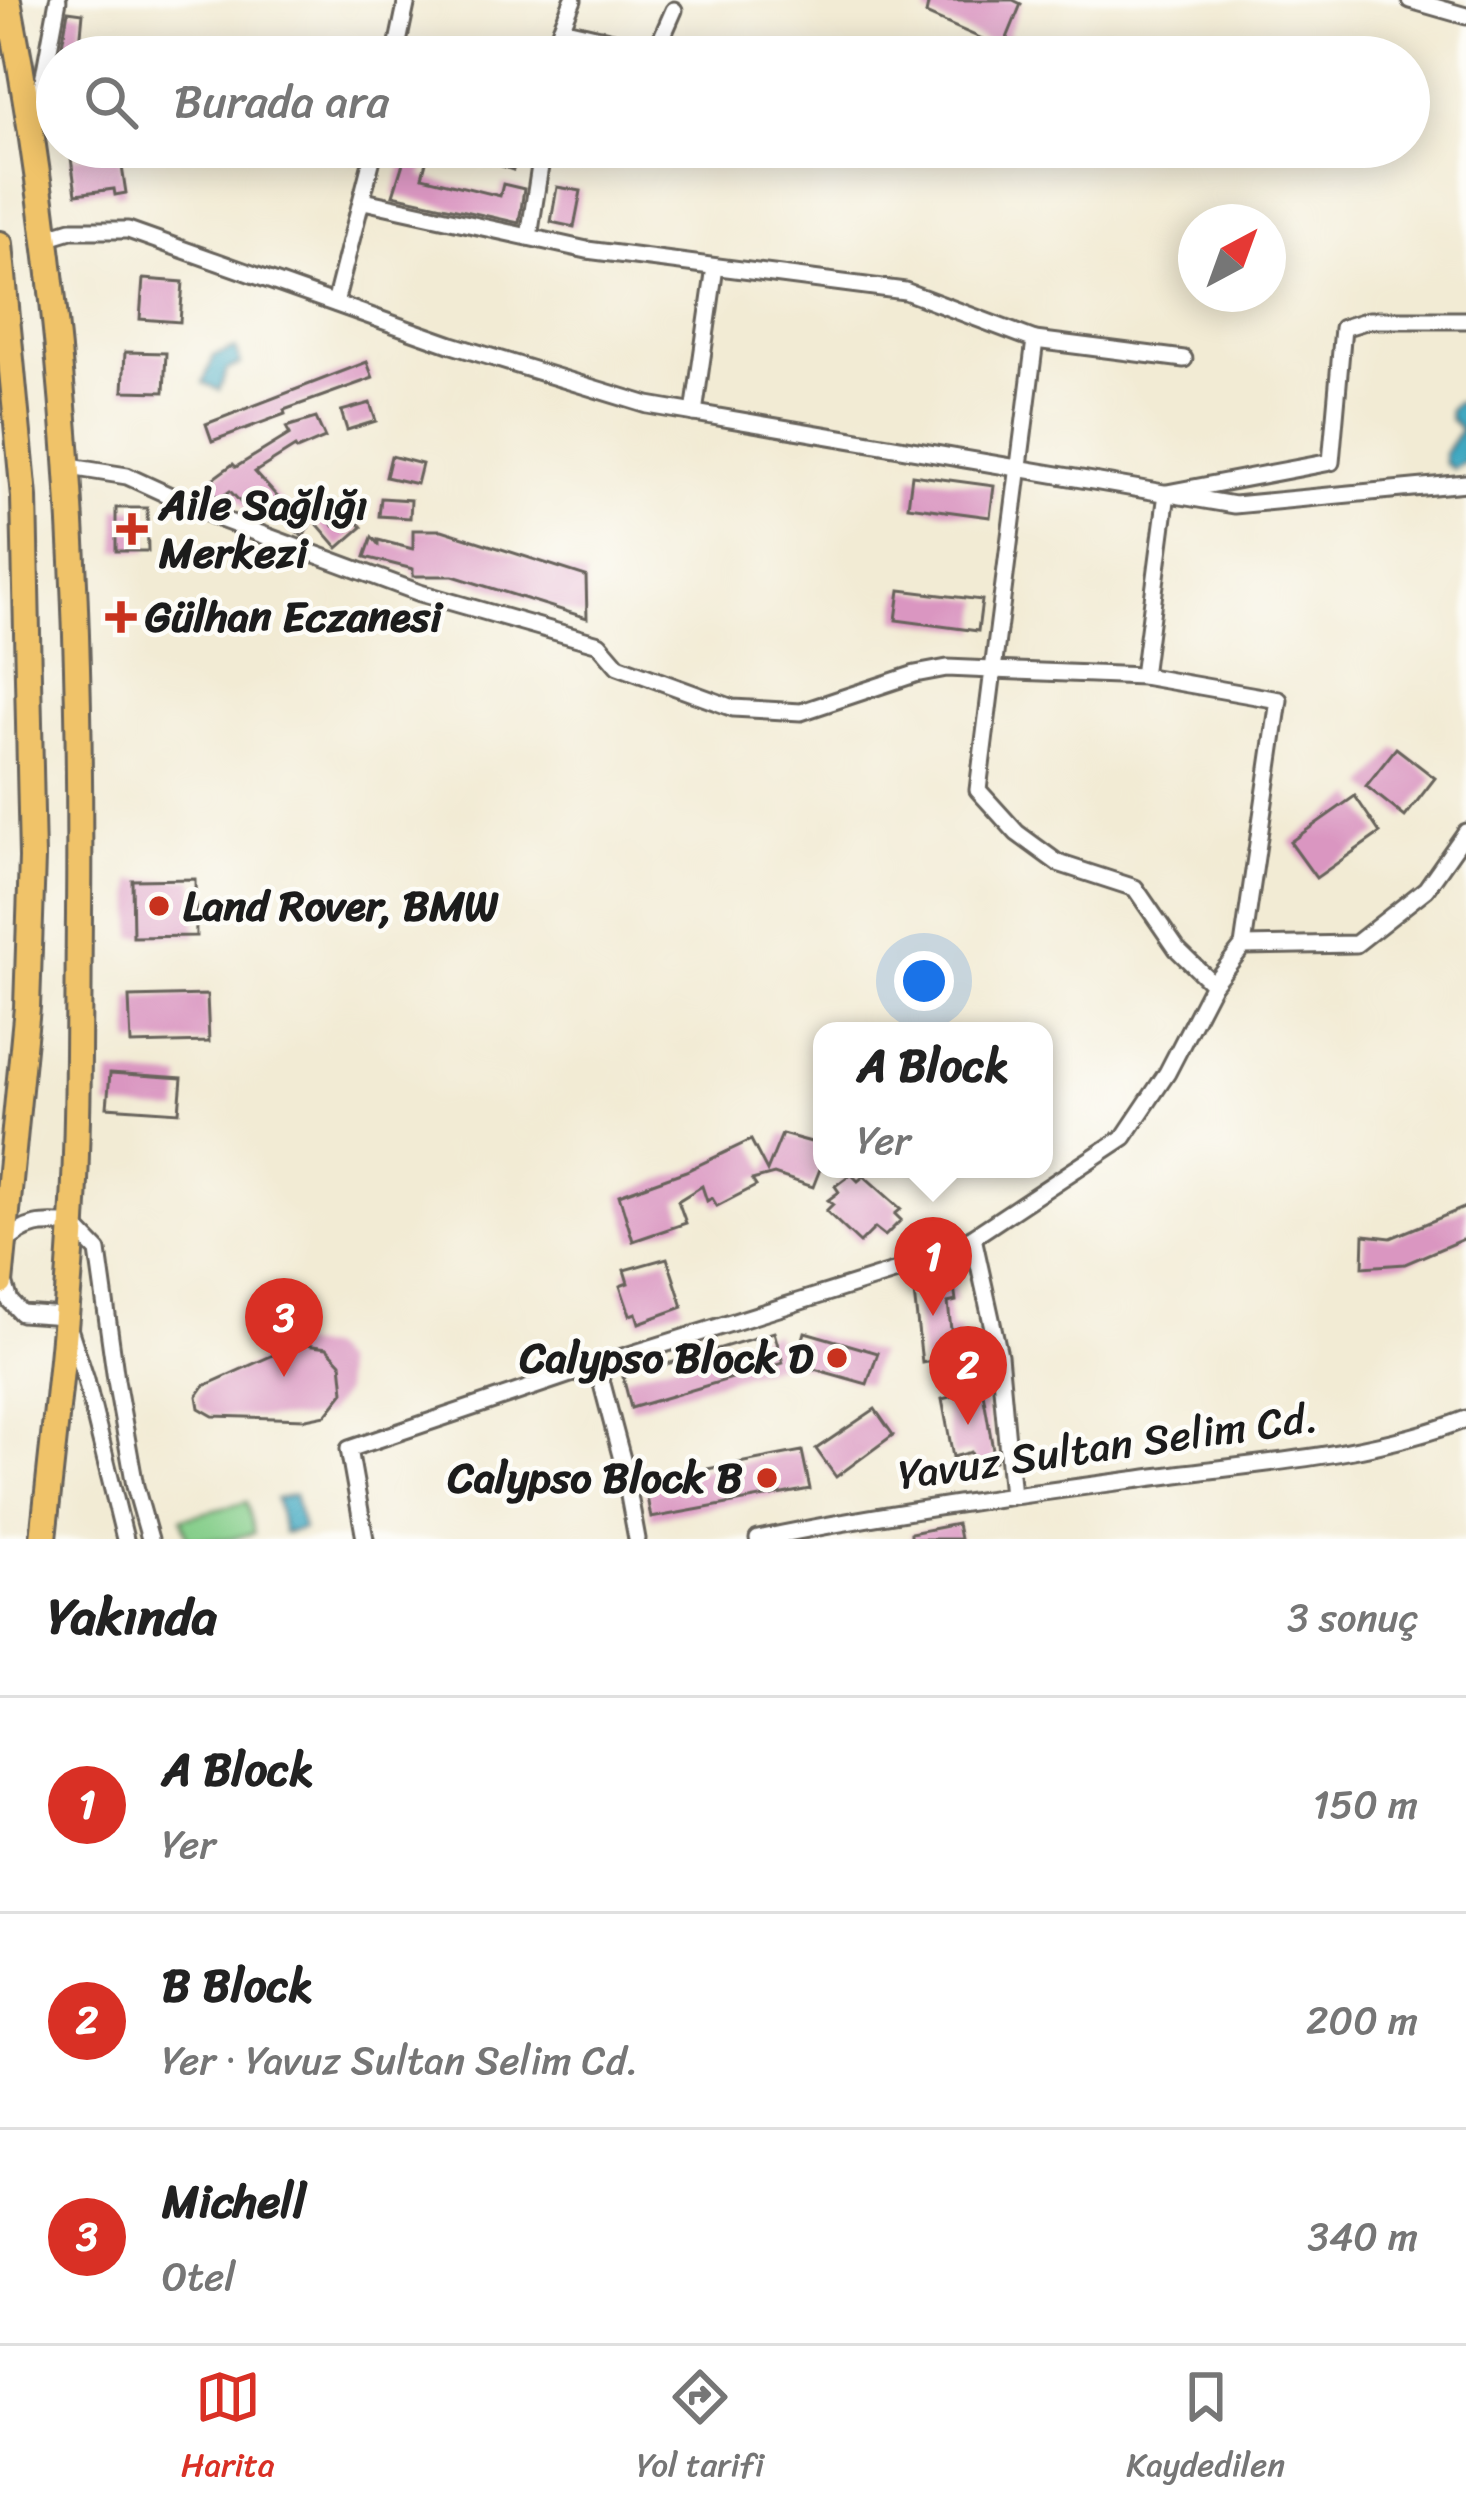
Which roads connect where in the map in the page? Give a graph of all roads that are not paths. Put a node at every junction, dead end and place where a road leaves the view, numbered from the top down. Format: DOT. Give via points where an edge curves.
graph roads {
  1 [pos="8,0"];
  2 [pos="58,0"];
  3 [pos="407,0"];
  4 [pos="573,0"];
  5 [pos="1410,0"];
  6 [pos="674,10"];
  7 [pos="1466,16"];
  8 [pos="561,28"];
  9 [pos="49,36"];
  10 [pos="399,36"];
  11 [pos="560,36"];
  12 [pos="594,36"];
  13 [pos="663,36"];
  14 [pos="36,86"];
  15 [pos="34,94"];
  16 [pos="36,120"];
  17 [pos="40,168"];
  18 [pos="371,168"];
  19 [pos="540,168"];
  20 [pos="364,200"];
  21 [pos="530,237"];
  22 [pos="45,238"];
  23 [pos="0,244"];
  24 [pos="716,266"];
  25 [pos="335,303"];
  26 [pos="1466,320"];
  27 [pos="1035,340"];
  28 [pos="1184,359"];
  29 [pos="694,412"];
  30 [pos="70,466"];
  31 [pos="1016,468"];
  32 [pos="1466,483"];
  33 [pos="1167,494"];
  34 [pos="993,670"];
  35 [pos="1143,676"];
  36 [pos="1466,832"];
  37 [pos="1243,946"];
  38 [pos="1214,984"];
  39 [pos="73,1225"];
  40 [pos="973,1237"];
  41 [pos="4,1245"];
  42 [pos="1,1273"];
  43 [pos="0,1283"];
  44 [pos="65,1316"];
  45 [pos="597,1365"];
  46 [pos="1466,1419"];
  47 [pos="1012,1496"];
  48 [pos="43,1539"];
  49 [pos="125,1539"];
  50 [pos="150,1539"];
  51 [pos="365,1539"];
  52 [pos="637,1539"];
  53 [pos="758,1539"];
  1 -- 15 [label="highway"];
  2 -- 9 [label="street"];
  3 -- 10 [label="street"];
  4 -- 8 [label="street"];
  5 -- 7 [label="street"];
  6 -- 13 [label="street"];
  8 -- 11 [label="street"];
  8 -- 12 [label="street"];
  14 -- 15 [label="street"];
  15 -- 16 [label="highway"];
  17 -- 22 [label="highway"];
  18 -- 20 [label="street"];
  19 -- 21 [label="street"];
  20 -- 21 [label="street"];
  20 -- 25 [label="street"];
  21 -- 24 [label="street"];
  22 -- 25 [label="street" via="128,230"];
  22 -- 30 [label="highway"];
  23 -- 41 [label="highway" via="26,519 32,858"];
  24 -- 27 [label="street" via="905,291"];
  24 -- 29 [label="street"];
  25 -- 29 [label="street" via="626,398"];
  26 -- 33 [label="street" via="1369,320 1342,328 1331,462"];
  27 -- 28 [label="street"];
  27 -- 31 [label="street"];
  29 -- 31 [label="street"];
  30 -- 34 [label="street" via="127,476 420,593 599,644 617,666 733,708 801,712 915,674"];
  30 -- 39 [label="highway" via="81,1054"];
  31 -- 33 [label="street"];
  31 -- 34 [label="street"];
  32 -- 33 [label="street" via="1234,505"];
  33 -- 35 [label="street"];
  34 -- 35 [label="street"];
  34 -- 38 [label="street" via="978,790 1058,863 1135,888 1177,949"];
  35 -- 37 [label="street" via="1279,700"];
  36 -- 37 [label="street" via="1426,889 1356,944"];
  37 -- 38 [label="street"];
  38 -- 40 [label="street" via="1124,1137"];
  39 -- 41 [label="street" via="24,1226"];
  39 -- 44 [label="highway"];
  39 -- 50 [label="street" via="98,1251"];
  40 -- 45 [label="street" via="932,1260"];
  40 -- 47 [label="street" via="999,1355"];
  41 -- 42 [label="highway"];
  42 -- 43 [label="highway"];
  42 -- 44 [label="street" via="21,1312"];
  44 -- 48 [label="highway"];
  44 -- 49 [label="street"];
  45 -- 51 [label="street" via="349,1449"];
  45 -- 52 [label="street"];
  46 -- 47 [label="street, Yavuz Sultan Selim Cd." via="1299,1459"];
  47 -- 53 [label="street, Yavuz Sultan Selim Cd."];
}
